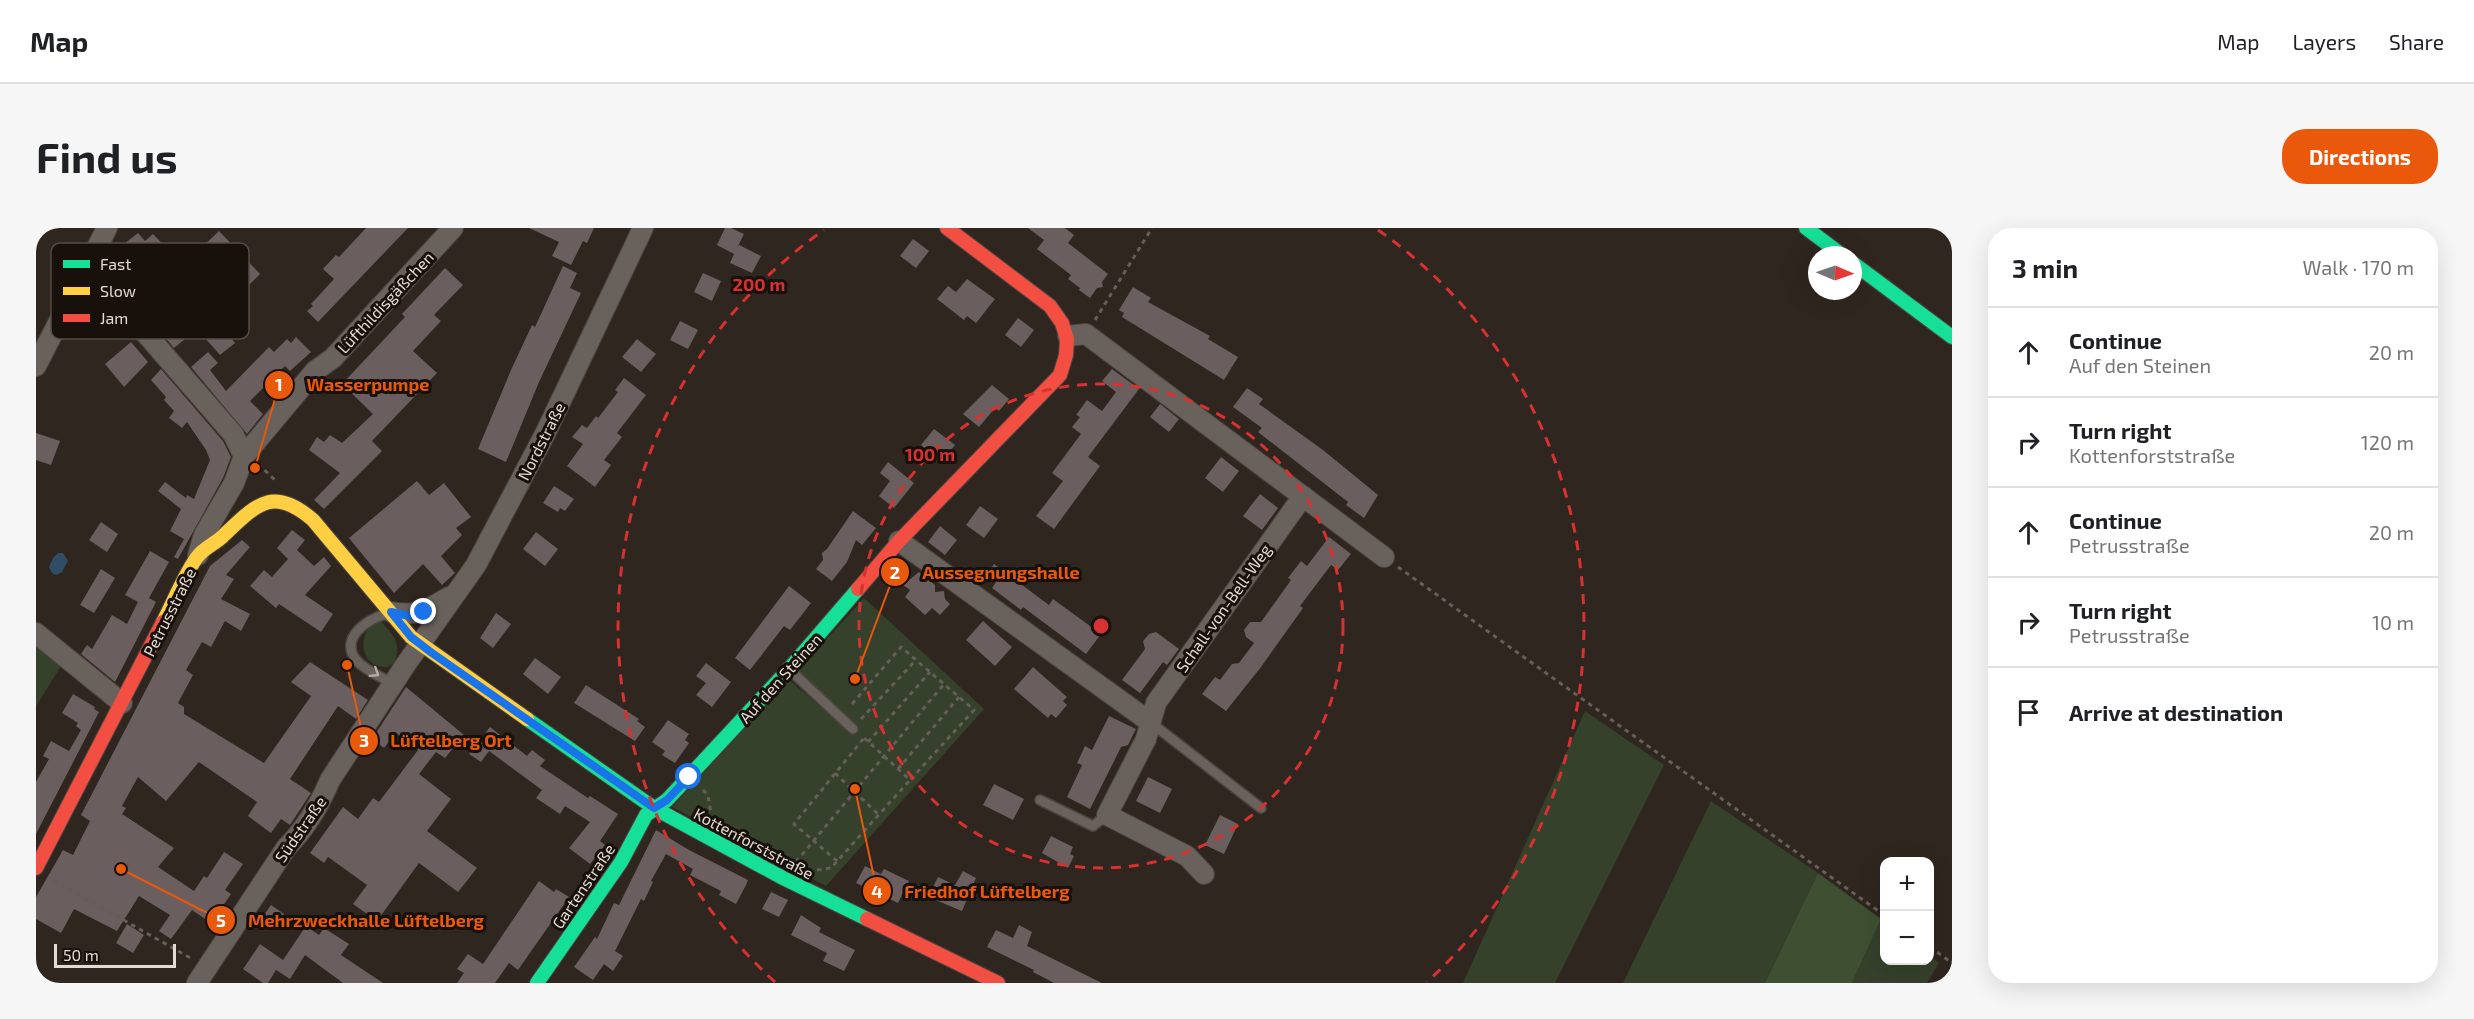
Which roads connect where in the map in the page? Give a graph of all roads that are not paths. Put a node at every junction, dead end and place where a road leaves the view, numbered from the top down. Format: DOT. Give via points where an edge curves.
graph roads {
  1 [pos="107,228"];
  2 [pos="453,228"];
  3 [pos="643,228"];
  4 [pos="947,228"];
  5 [pos="1806,228"];
  6 [pos="100,243"];
  7 [pos="1830,246"];
  8 [pos="1862,270"];
  9 [pos="1077,335"];
  10 [pos="51,337"];
  11 [pos="1952,338"];
  12 [pos="151,339"];
  13 [pos="36,366"];
  14 [pos="244,456"];
  15 [pos="1302,496"];
  16 [pos="899,541"];
  17 [pos="198,555"];
  18 [pos="1383,557"];
  19 [pos="454,594"];
  20 [pos="391,612"];
  21 [pos="36,633"];
  22 [pos="421,645"];
  23 [pos="789,669"];
  24 [pos="393,684"];
  25 [pos="122,703"];
  26 [pos="1150,722"];
  27 [pos="853,729"];
  28 [pos="1040,800"];
  29 [pos="654,808"];
  30 [pos="1262,808"];
  31 [pos="1107,815"];
  32 [pos="41,872"];
  33 [pos="1204,874"];
  34 [pos="202,975"];
  35 [pos="544,981"];
  36 [pos="998,983"];
  1 -- 6 [label="street"];
  2 -- 14 [label="street, Lüfthildisgäßchen" via="333,358 315,371"];
  3 -- 19 [label="street, Nordstraße" via="525,474 476,565"];
  4 -- 9 [label="street" via="1050,306"];
  5 -- 7 [label="street"];
  8 -- 11 [label="street"];
  9 -- 15 [label="street" via="1213,427"];
  9 -- 16 [label="street, Auf den Steinen" via="1060,375"];
  10 -- 13 [label="street"];
  12 -- 14 [label="street" via="233,434"];
  14 -- 17 [label="street, Lüfthildisgäßchen"];
  15 -- 18 [label="street"];
  15 -- 26 [label="street, Schall-von-Bell-Weg" via="1156,703"];
  16 -- 23 [label="street, Auf den Steinen"];
  16 -- 26 [label="street"];
  17 -- 20 [label="street, Petrusstraße" via="257,507 284,502 313,520"];
  17 -- 25 [label="street, Petrusstraße"];
  19 -- 20 [label="street" via="424,612 409,616"];
  19 -- 22 [label="street, Nordstraße"];
  20 -- 22 [label="street, Petrusstraße"];
  20 -- 24 [label="lane, one-way" via="359,627 352,640 352,652 357,661"];
  21 -- 25 [label="street"];
  22 -- 24 [label="street, Südstraße"];
  22 -- 29 [label="street, Kottenforststraße"];
  23 -- 27 [label="lane"];
  23 -- 29 [label="street, Auf den Steinen" via="667,800"];
  24 -- 34 [label="street, Südstraße" via="330,780 323,797"];
  25 -- 32 [label="street, Petrusstraße"];
  26 -- 30 [label="lane"];
  26 -- 31 [label="street, Schall-von-Bell-Weg" via="1146,739"];
  28 -- 31 [label="lane" via="1093,826"];
  29 -- 35 [label="street, Gartenstraße"];
  29 -- 36 [label="street, Kottenforststraße" via="783,878"];
  31 -- 33 [label="street" via="1187,856"];
}
